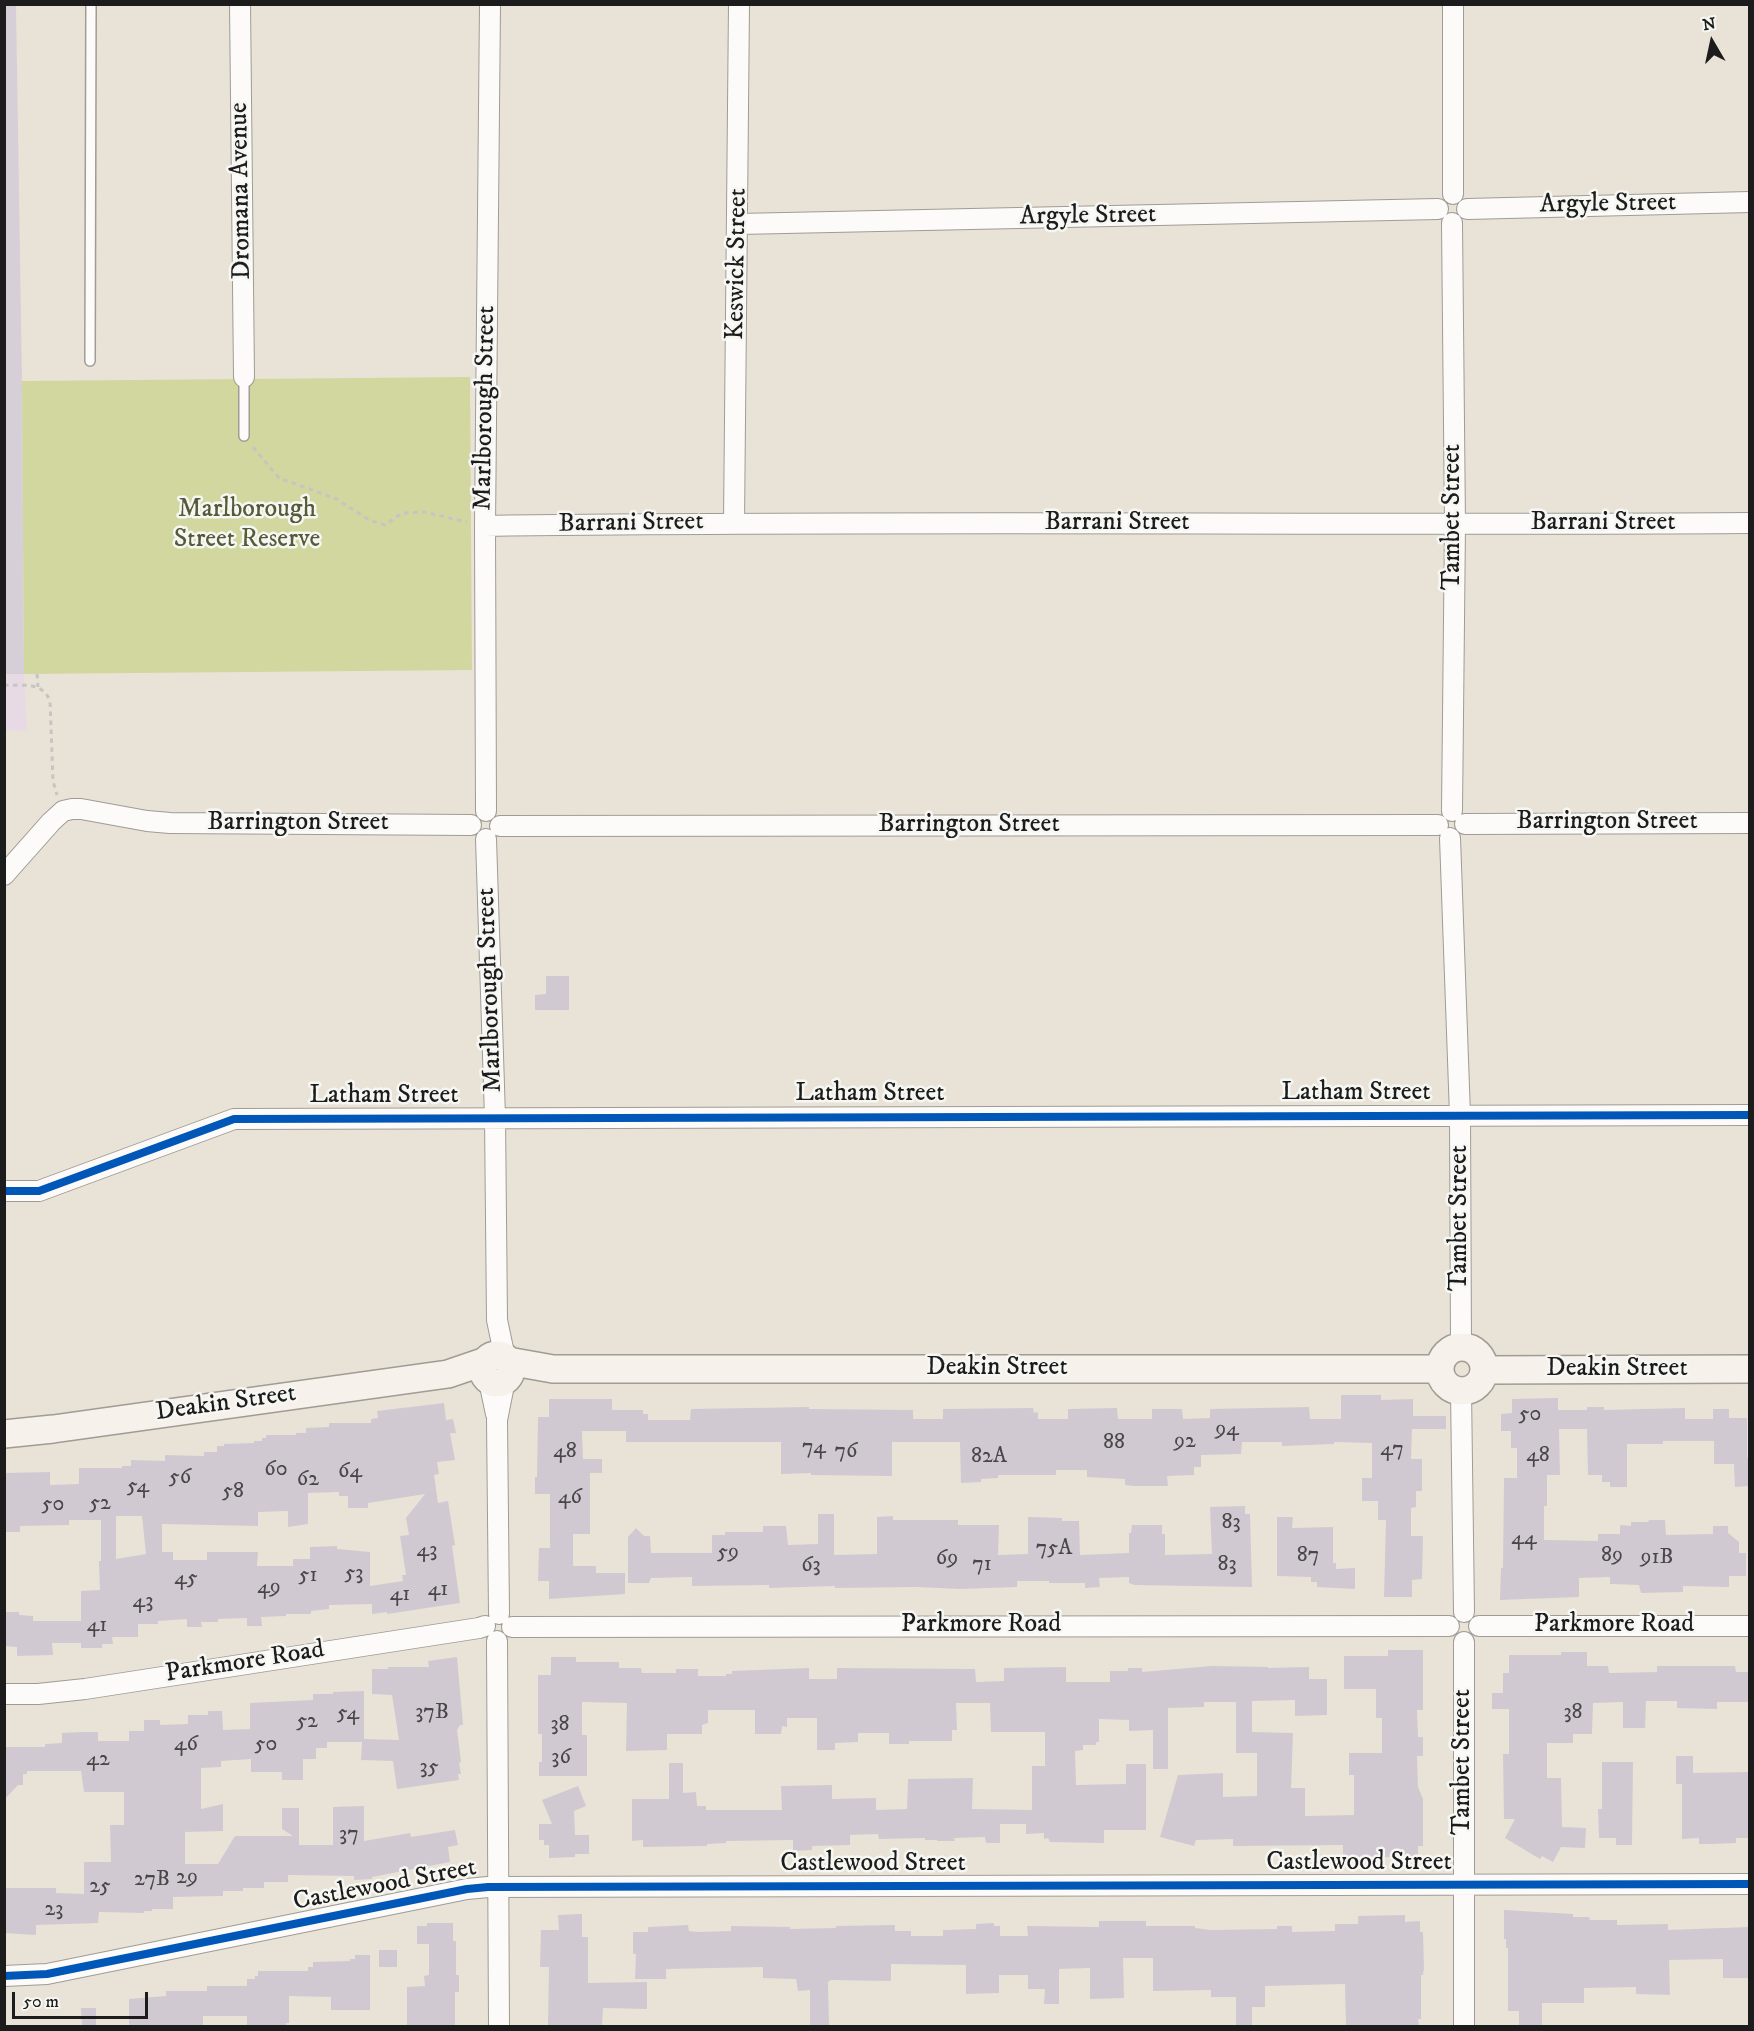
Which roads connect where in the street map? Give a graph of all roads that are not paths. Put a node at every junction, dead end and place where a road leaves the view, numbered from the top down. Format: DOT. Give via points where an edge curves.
graph roads {
  1 [pos="92,4"];
  2 [pos="240,4"];
  3 [pos="490,4"];
  4 [pos="739,4"];
  5 [pos="1453,4"];
  6 [pos="1453,194"];
  7 [pos="1749,202"];
  8 [pos="1438,209"];
  9 [pos="1467,209"];
  10 [pos="1452,223"];
  11 [pos="738,224"];
  12 [pos="90,361"];
  13 [pos="244,377"];
  14 [pos="244,436"];
  15 [pos="734,523"];
  16 [pos="1749,523"];
  17 [pos="1455,525"];
  18 [pos="485,526"];
  19 [pos="486,811"];
  20 [pos="1459,818"];
  21 [pos="1749,823"];
  22 [pos="471,825"];
  23 [pos="1444,832"];
  24 [pos="493,833"];
  25 [pos="4,875"];
  26 [pos="1460,1115"];
  27 [pos="1749,1115"];
  28 [pos="495,1117"];
  29 [pos="4,1191"];
  30 [pos="1461,1347"];
  31 [pos="497,1369"];
  32 [pos="1749,1369"];
  33 [pos="1440,1370"];
  34 [pos="1484,1371"];
  35 [pos="1461,1391"];
  36 [pos="4,1434"];
  37 [pos="1464,1612"];
  38 [pos="1449,1626"];
  39 [pos="1479,1626"];
  40 [pos="1749,1626"];
  41 [pos="498,1627"];
  42 [pos="1464,1641"];
  43 [pos="4,1694"];
  44 [pos="1749,1884"];
  45 [pos="1464,1885"];
  46 [pos="499,1887"];
  47 [pos="4,1976"];
  48 [pos="499,2026"];
  49 [pos="1464,2026"];
  1 -- 12 [label="lane"];
  2 -- 13 [label="street, Dromana Avenue"];
  3 -- 18 [label="street, Marlborough Street"];
  4 -- 11 [label="street, Keswick Street"];
  5 -- 6 [label="street"];
  6 -- 8 [label="street" via="1442,198"];
  6 -- 9 [label="street" via="1465,199"];
  7 -- 9 [label="street, Argyle Street"];
  8 -- 10 [label="street" via="1442,219"];
  8 -- 11 [label="street, Argyle Street"];
  9 -- 10 [label="street" via="1463,219"];
  10 -- 17 [label="street, Tambet Street"];
  11 -- 15 [label="street, Keswick Street"];
  13 -- 14 [label="lane"];
  15 -- 17 [label="street, Barrani Street"];
  15 -- 18 [label="street, Barrani Street"];
  16 -- 17 [label="street, Barrani Street"];
  17 -- 20 [label="street, Tambet Street"];
  18 -- 19 [label="street, Marlborough Street"];
  19 -- 22 [label="street" via="477,813"];
  19 -- 24 [label="street" via="498,817"];
  20 -- 21 [label="street, Barrington Street"];
  20 -- 23 [label="street" via="1459,836"];
  22 -- 24 [label="street" via="474,834"];
  22 -- 25 [label="street, Barrington Street" via="170,823 72,809 57,815"];
  23 -- 24 [label="street, Barrington Street"];
  23 -- 26 [label="street, Tambet Street"];
  24 -- 28 [label="street, Marlborough Street"];
  26 -- 27 [label="street, Latham Street"];
  26 -- 28 [label="street, Latham Street"];
  26 -- 30 [label="street, Tambet Street"];
  28 -- 29 [label="street, Latham Street" via="234,1119 39,1191"];
  28 -- 31 [label="street, Marlborough Street"];
  30 -- 33 [label="street" via="1446,1354"];
  30 -- 34 [label="street" via="1478,1354"];
  31 -- 33 [label="street, Deakin Street"];
  31 -- 36 [label="street, Deakin Street"];
  31 -- 41 [label="street, Marlborough Street"];
  32 -- 34 [label="street, Deakin Street"];
  33 -- 35 [label="street" via="1446,1384"];
  34 -- 35 [label="street" via="1477,1385"];
  35 -- 37 [label="street"];
  37 -- 38 [label="street" via="1455,1614"];
  37 -- 39 [label="street" via="1472,1614"];
  38 -- 41 [label="street, Parkmore Road"];
  38 -- 42 [label="street" via="1455,1639"];
  39 -- 40 [label="street, Parkmore Road"];
  39 -- 42 [label="street" via="1473,1638"];
  41 -- 43 [label="street, Parkmore Road" via="85,1689"];
  41 -- 46 [label="street, Marlborough Street"];
  42 -- 45 [label="street, Tambet Street"];
  44 -- 45 [label="street, Castlewood Street"];
  45 -- 46 [label="street, Castlewood Street"];
  45 -- 49 [label="street, Tambet Street"];
  46 -- 47 [label="street, Castlewood Street" via="466,1889 47,1974"];
  46 -- 48 [label="street, Marlborough Street"];
}
